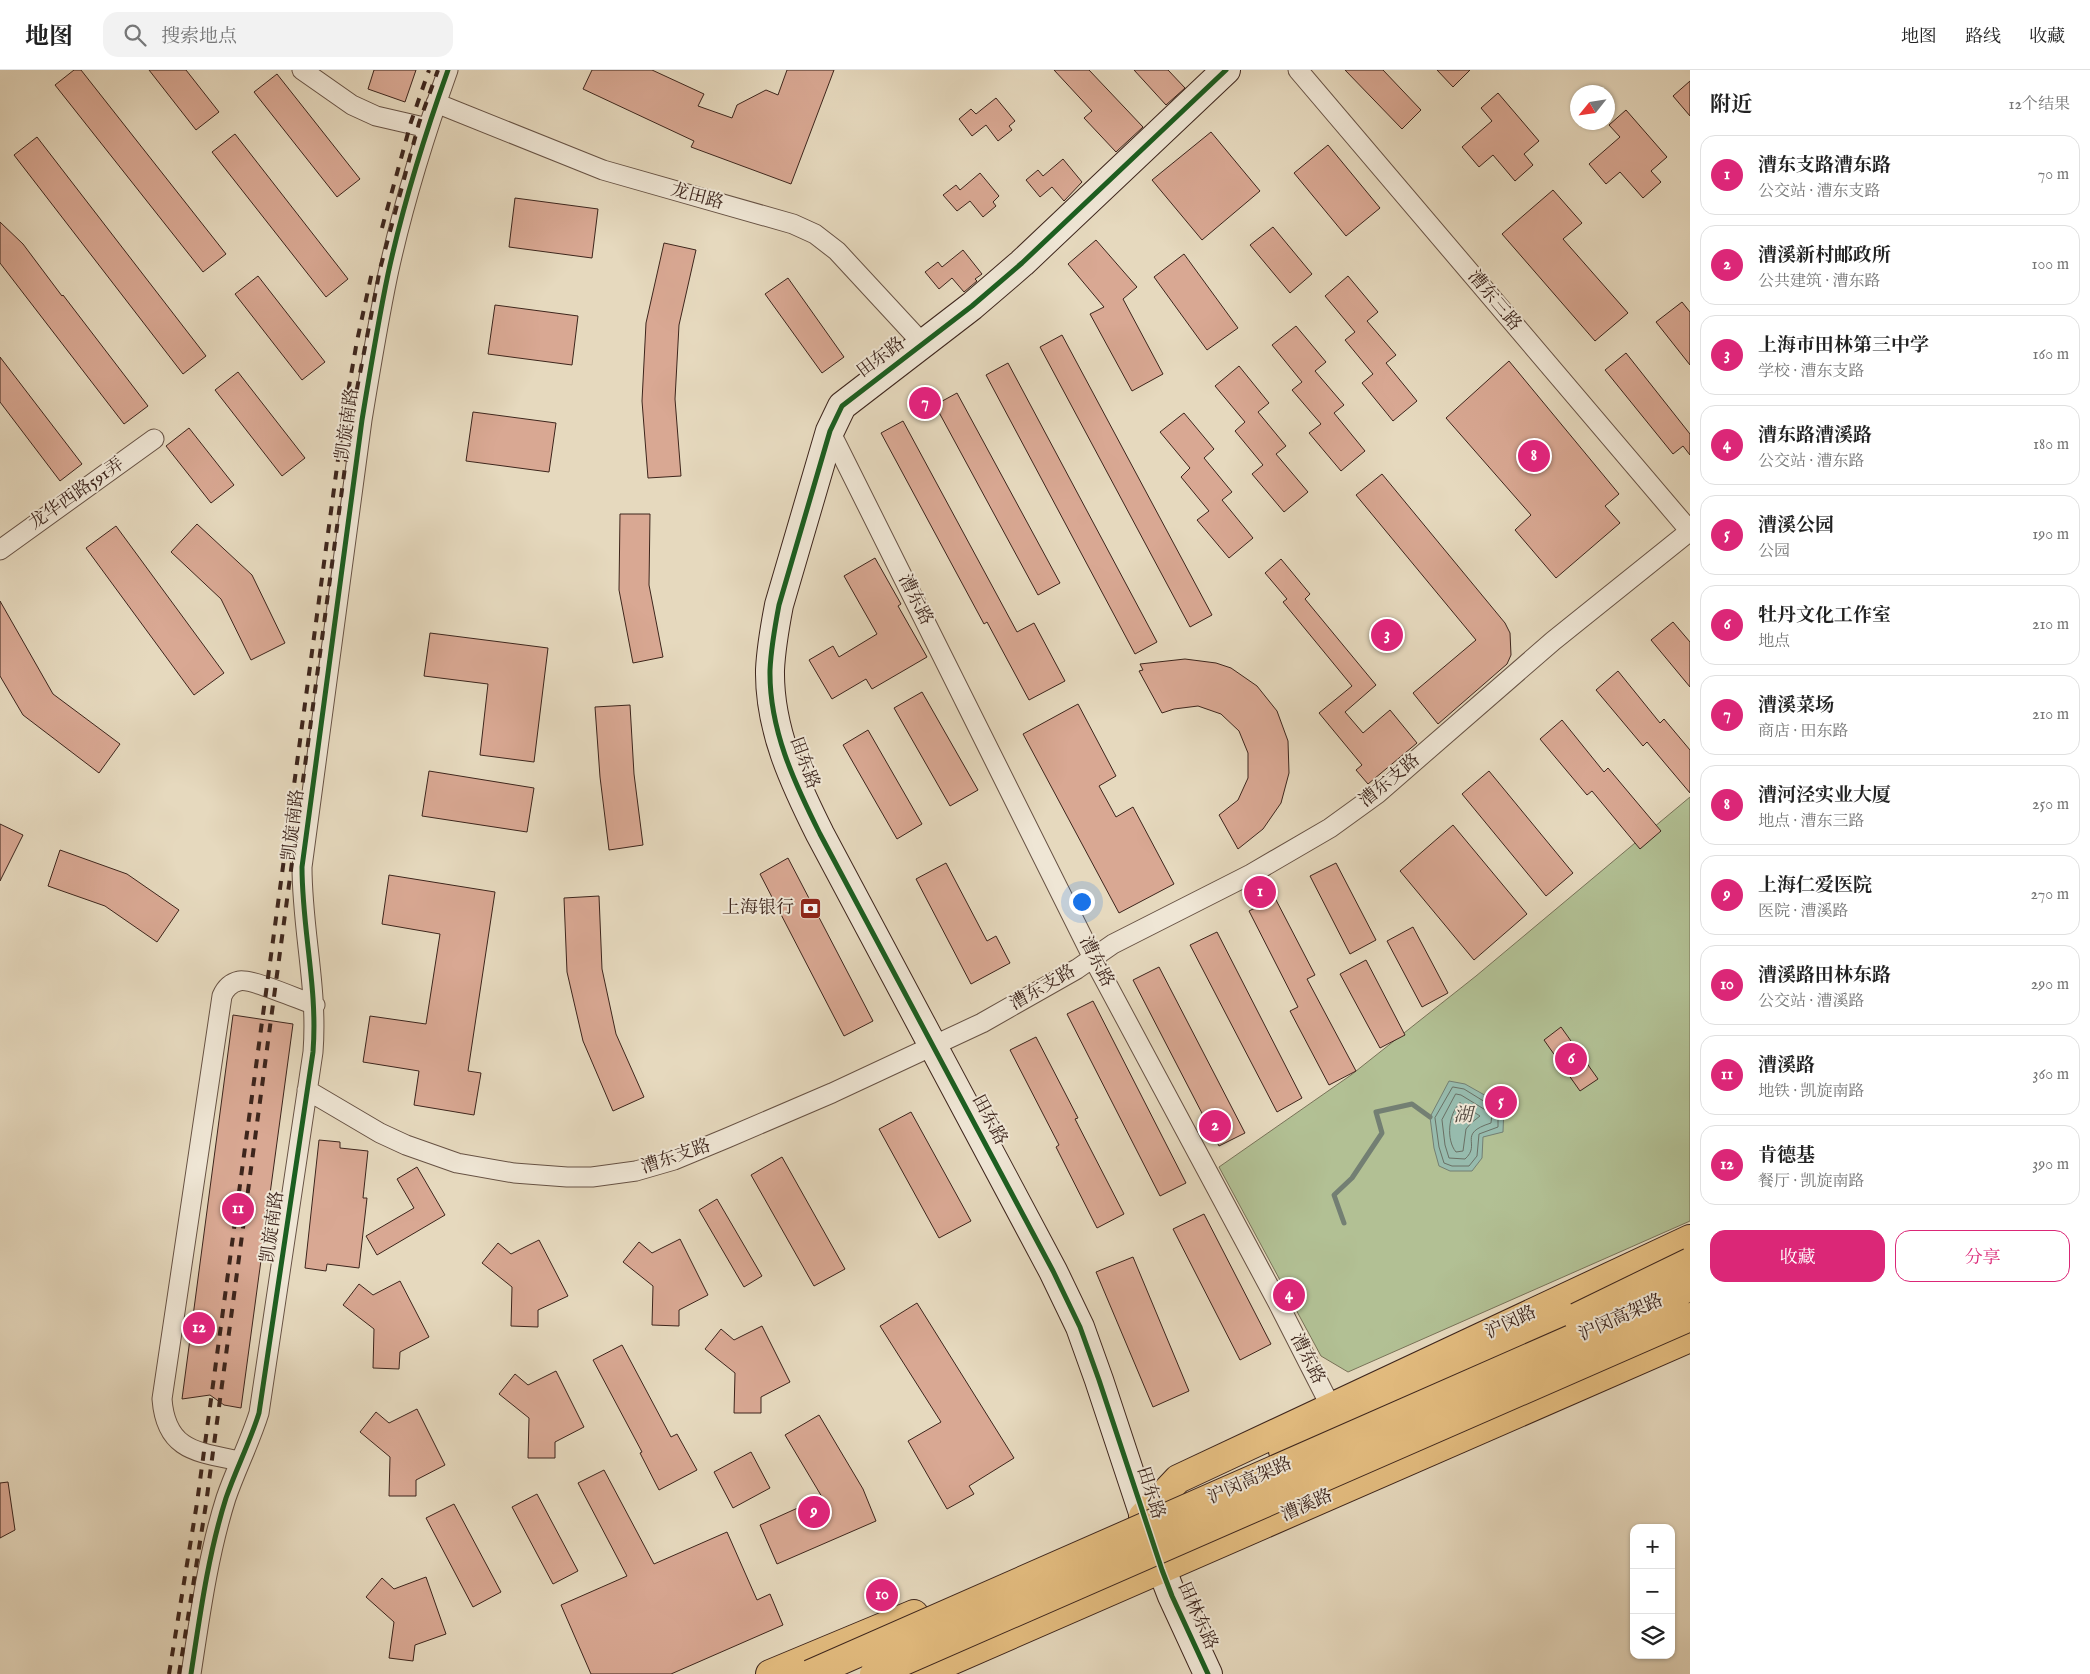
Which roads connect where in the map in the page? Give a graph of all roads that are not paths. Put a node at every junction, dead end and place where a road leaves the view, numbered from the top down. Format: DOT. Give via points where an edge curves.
graph roads {
  1 [pos="302,70"];
  2 [pos="448,70"];
  3 [pos="1226,70"];
  4 [pos="1298,70"];
  5 [pos="436,104"];
  6 [pos="428,128"];
  7 [pos="923,344"];
  8 [pos="830,431"];
  9 [pos="154,439"];
  10 [pos="1690,531"];
  11 [pos="0,550"];
  12 [pos="1093,958"];
  13 [pos="315,1005"];
  14 [pos="934,1047"];
  15 [pos="307,1090"];
  16 [pos="1690,1239"];
  17 [pos="1690,1264"];
  18 [pos="1690,1287"];
  19 [pos="1690,1317"];
  20 [pos="1690,1338"];
  21 [pos="1331,1406"];
  22 [pos="240,1461"];
  23 [pos="1195,1505"];
  24 [pos="1143,1516"];
  25 [pos="1162,1570"];
  26 [pos="191,1674"];
  27 [pos="770,1674"];
  28 [pos="810,1674"];
  29 [pos="874,1674"];
  30 [pos="923,1674"];
  31 [pos="1208,1674"];
  1 -- 6 [label="street" via="352,105 376,116"];
  2 -- 5 [label="street, 凯旋南路"];
  3 -- 7 [label="street, 田东路" via="1022,263"];
  4 -- 10 [label="street, 漕东三路"];
  5 -- 6 [label="street, 凯旋南路"];
  5 -- 7 [label="street, 龙田路" via="603,170 793,224 815,234 837,252"];
  6 -- 13 [label="street, 凯旋南路" via="388,272 374,346 302,867 304,924"];
  7 -- 8 [label="street, 田东路" via="842,406"];
  8 -- 12 [label="street, 漕东路"];
  8 -- 14 [label="street, 田东路" via="779,605 770,670 773,708 783,751 799,791"];
  9 -- 11 [label="street, 龙华西路591弄"];
  10 -- 12 [label="street, 漕东支路" via="1553,641 1351,813 1251,874 1113,944"];
  12 -- 14 [label="street, 漕东支路" via="982,1023"];
  12 -- 21 [label="street, 漕东路"];
  13 -- 15 [label="street, 凯旋南路"];
  13 -- 22 [label="street" via="246,981 232,984 222,996 162,1399 168,1428 189,1450"];
  14 -- 15 [label="street, 漕东支路" via="674,1160 636,1171 592,1177 542,1176 457,1164 406,1146"];
  14 -- 24 [label="street, 田东路" via="1080,1327"];
  15 -- 22 [label="street, 凯旋南路" via="259,1412"];
  16 -- 21 [label="main road, 沪闵路"];
  17 -- 23 [label="main road, bridge"];
  17 -- 24 [label="main road"];
  18 -- 23 [label="main road, 沪闵高架路, bridge"];
  19 -- 29 [label="main road, 沪闵高架路, bridge"];
  20 -- 25 [label="main road, 漕溪路"];
  21 -- 24 [label="main road" via="1178,1480"];
  22 -- 26 [label="street, 凯旋南路" via="216,1534"];
  23 -- 28 [label="main road, 沪闵高架路, bridge"];
  24 -- 25 [label="street, 田东路"];
  24 -- 27 [label="main road"];
  25 -- 30 [label="main road, 漕溪路"];
  25 -- 31 [label="street, 田林东路"];
}
